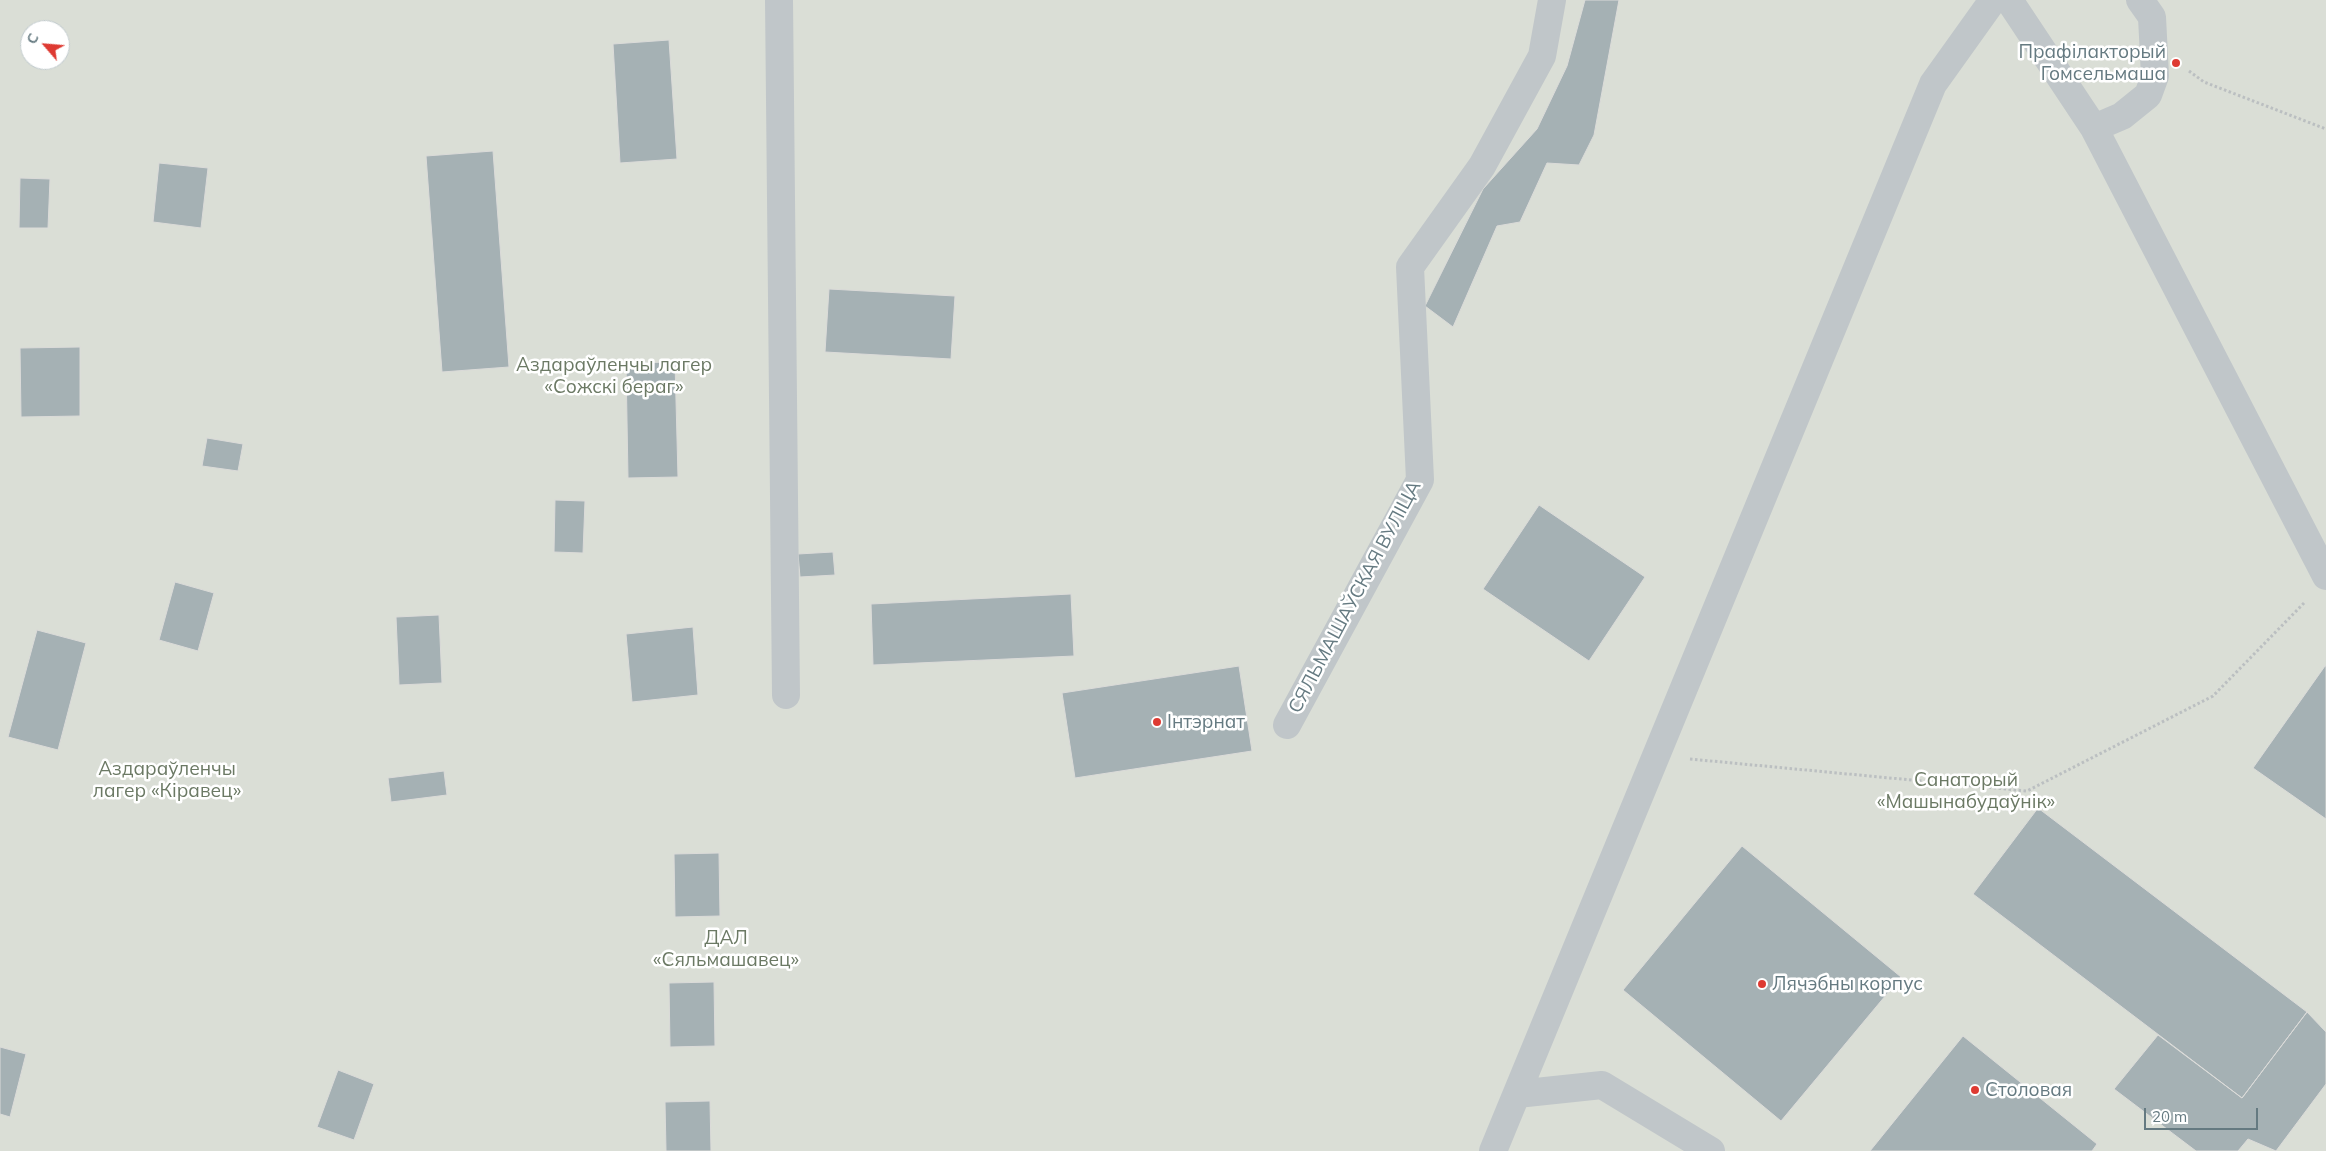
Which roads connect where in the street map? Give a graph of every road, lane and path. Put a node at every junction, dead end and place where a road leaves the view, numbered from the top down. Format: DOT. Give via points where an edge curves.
graph roads {
  1 [pos="779,0"];
  2 [pos="1552,0"];
  3 [pos="1993,0"];
  4 [pos="2009,0"];
  5 [pos="2140,0"];
  6 [pos="2183,68"];
  7 [pos="2094,128"];
  8 [pos="2326,129"];
  9 [pos="2326,576"];
  10 [pos="2306,600"];
  11 [pos="786,696"];
  12 [pos="1287,725"];
  13 [pos="1656,755"];
  14 [pos="1517,1094"];
  15 [pos="1493,1151"];
  16 [pos="1711,1151"];
  1 -- 11 [label="street"];
  2 -- 12 [label="street, СЯЛЬМАШАЎСКАЯ ВУЛІЦА" via="1542,56 1482,166 1410,267 1420,480"];
  3 -- 13 [label="street" via="1933,84"];
  4 -- 7 [label="street"];
  5 -- 7 [label="street" via="2152,16 2155,76 2148,95 2122,116"];
  6 -- 8 [label="path" via="2204,82"];
  7 -- 9 [label="street"];
  10 -- 13 [label="path" via="2213,696 2027,791"];
  13 -- 14 [label="street"];
  14 -- 15 [label="street"];
  14 -- 16 [label="street" via="1602,1085"];
}
